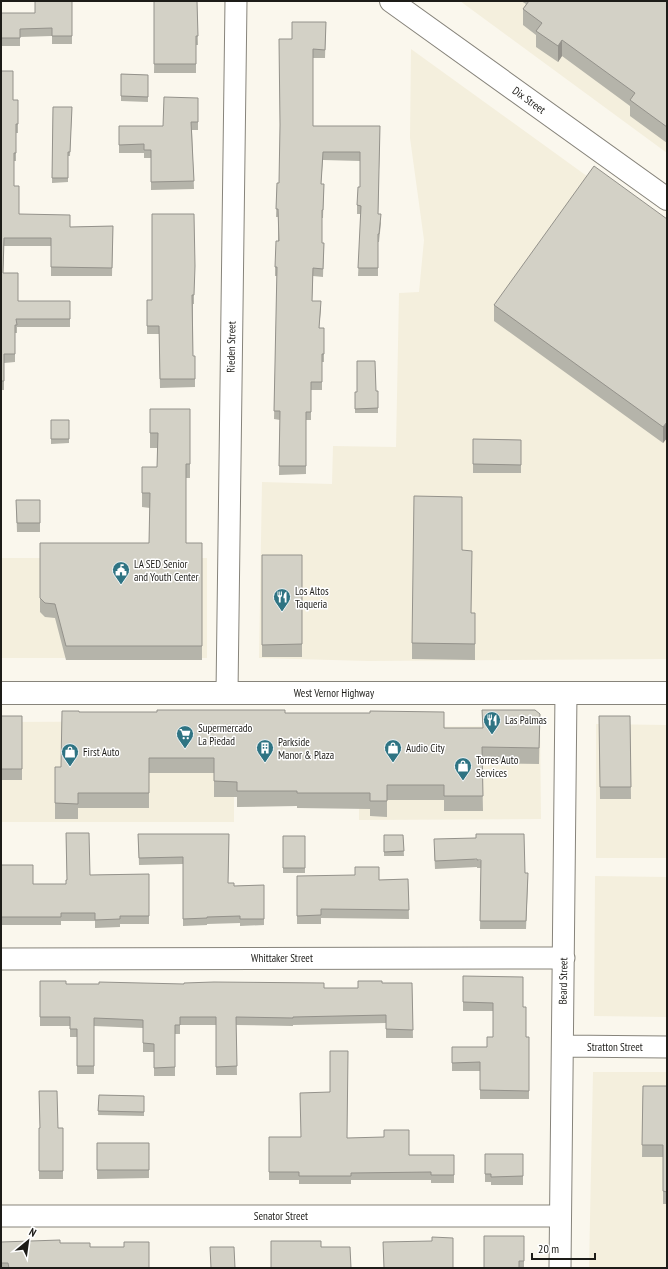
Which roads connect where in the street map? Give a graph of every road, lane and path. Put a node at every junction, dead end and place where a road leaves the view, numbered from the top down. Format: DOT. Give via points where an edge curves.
graph roads {
  1 [pos="236,1"];
  2 [pos="391,1"];
  3 [pos="667,199"];
  4 [pos="227,693"];
  5 [pos="566,693"];
  6 [pos="667,693"];
  7 [pos="1,694"];
  8 [pos="564,958"];
  9 [pos="1,959"];
  10 [pos="562,1046"];
  11 [pos="667,1047"];
  12 [pos="1,1216"];
  13 [pos="560,1216"];
  14 [pos="560,1268"];
  1 -- 4 [label="street, Rieden Street"];
  2 -- 3 [label="street, Dix Street"];
  4 -- 5 [label="street, West Vernor Highway"];
  4 -- 7 [label="street, West Vernor Highway"];
  5 -- 6 [label="street, West Vernor Highway"];
  5 -- 8 [label="street, Beard Street"];
  8 -- 9 [label="street, Whittaker Street"];
  8 -- 10 [label="street, Beard Street"];
  10 -- 11 [label="street, Stratton Street"];
  10 -- 13 [label="street, Beard Street"];
  12 -- 13 [label="street, Senator Street"];
  13 -- 14 [label="street, Beard Street"];
}
